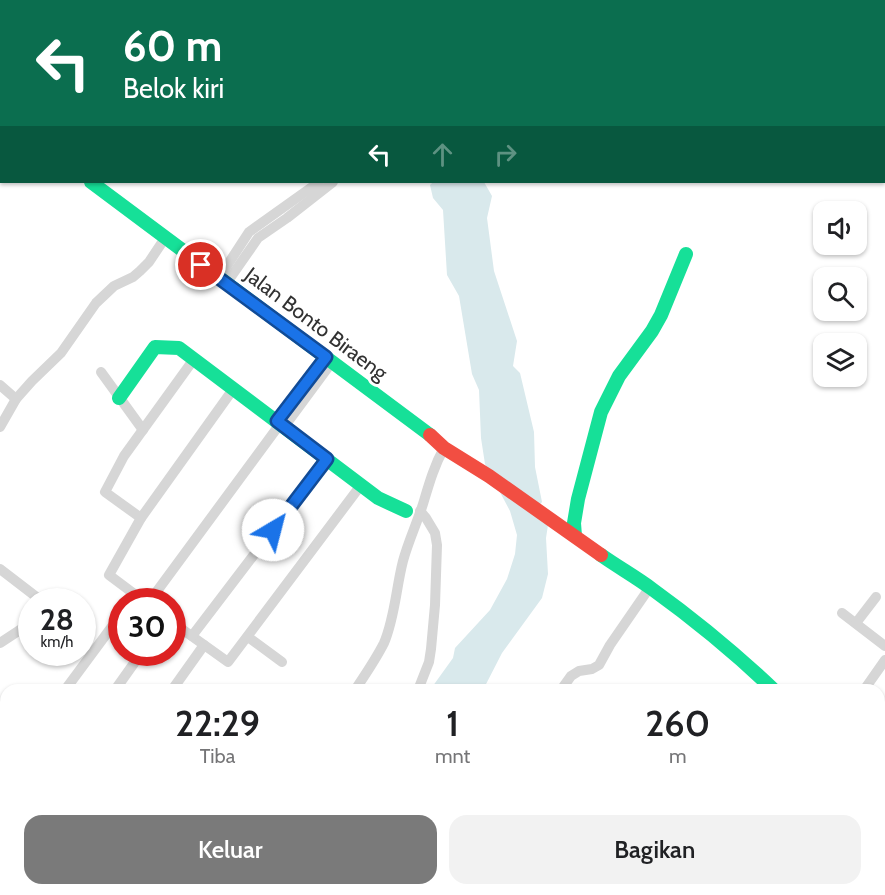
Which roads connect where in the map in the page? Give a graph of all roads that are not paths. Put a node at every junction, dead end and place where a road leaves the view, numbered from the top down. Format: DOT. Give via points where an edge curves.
graph roads {
  1 [pos="92,183"];
  2 [pos="318,183"];
  3 [pos="332,183"];
  4 [pos="165,238"];
  5 [pos="686,254"];
  6 [pos="223,281"];
  7 [pos="194,359"];
  8 [pos="329,360"];
  9 [pos="101,372"];
  10 [pos="0,385"];
  11 [pos="234,388"];
  12 [pos="120,398"];
  13 [pos="16,399"];
  14 [pos="281,424"];
  15 [pos="0,427"];
  16 [pos="143,430"];
  17 [pos="444,448"];
  18 [pos="327,459"];
  19 [pos="361,485"];
  20 [pos="413,511"];
  21 [pos="141,518"];
  22 [pos="575,536"];
  23 [pos="0,569"];
  24 [pos="650,587"];
  25 [pos="25,588"];
  26 [pos="122,588"];
  27 [pos="159,588"];
  28 [pos="876,597"];
  29 [pos="842,613"];
  30 [pos="856,623"];
  31 [pos="18,631"];
  32 [pos="108,632"];
  33 [pos="186,632"];
  34 [pos="192,636"];
  35 [pos="248,637"];
  36 [pos="0,643"];
  37 [pos="204,645"];
  38 [pos="885,646"];
  39 [pos="885,660"];
  40 [pos="282,662"];
  41 [pos="132,666"];
  42 [pos="69,684"];
  43 [pos="118,684"];
  44 [pos="176,684"];
  45 [pos="359,684"];
  46 [pos="420,684"];
  47 [pos="565,684"];
  48 [pos="767,684"];
  49 [pos="868,684"];
  1 -- 4 [label="street, Jalan Bonto Biraeng"];
  2 -- 6 [label="street" via="249,232"];
  3 -- 6 [label="street" via="258,238"];
  4 -- 6 [label="street, Jalan Bonto Biraeng"];
  4 -- 13 [label="street" via="140,271 114,286 96,303 61,352"];
  5 -- 22 [label="street" via="661,315 601,412 578,499"];
  6 -- 8 [label="street, Jalan Bonto Biraeng"];
  7 -- 11 [label="street"];
  7 -- 12 [label="street" via="179,348 155,347"];
  7 -- 16 [label="street"];
  8 -- 14 [label="street"];
  8 -- 17 [label="street, Jalan Bonto Biraeng"];
  9 -- 12 [label="street"];
  10 -- 13 [label="street"];
  11 -- 14 [label="street"];
  11 -- 21 [label="street"];
  12 -- 16 [label="street"];
  13 -- 15 [label="street"];
  14 -- 18 [label="street"];
  14 -- 27 [label="street"];
  16 -- 21 [label="street" via="105,492"];
  17 -- 20 [label="street"];
  17 -- 22 [label="street, Jalan Bonto Biraeng"];
  18 -- 19 [label="street"];
  18 -- 34 [label="street"];
  19 -- 20 [label="street" via="378,498"];
  19 -- 35 [label="street"];
  20 -- 45 [label="street" via="390,626"];
  20 -- 46 [label="street" via="435,533 437,560 431,649"];
  21 -- 26 [label="street" via="109,575"];
  22 -- 24 [label="street, Jalan Bonto Biraeng"];
  23 -- 25 [label="street"];
  24 -- 47 [label="street" via="599,665 571,676"];
  24 -- 48 [label="street, Jalan Bonto Biraeng" via="704,627"];
  28 -- 30 [label="street"];
  29 -- 30 [label="street"];
  30 -- 38 [label="street"];
  31 -- 36 [label="street"];
  32 -- 42 [label="street"];
  33 -- 34 [label="street"];
  34 -- 37 [label="street"];
  35 -- 37 [label="street" via="228,662"];
  35 -- 40 [label="street"];
  37 -- 44 [label="street"];
  39 -- 49 [label="street"];
  41 -- 43 [label="street"];
}
